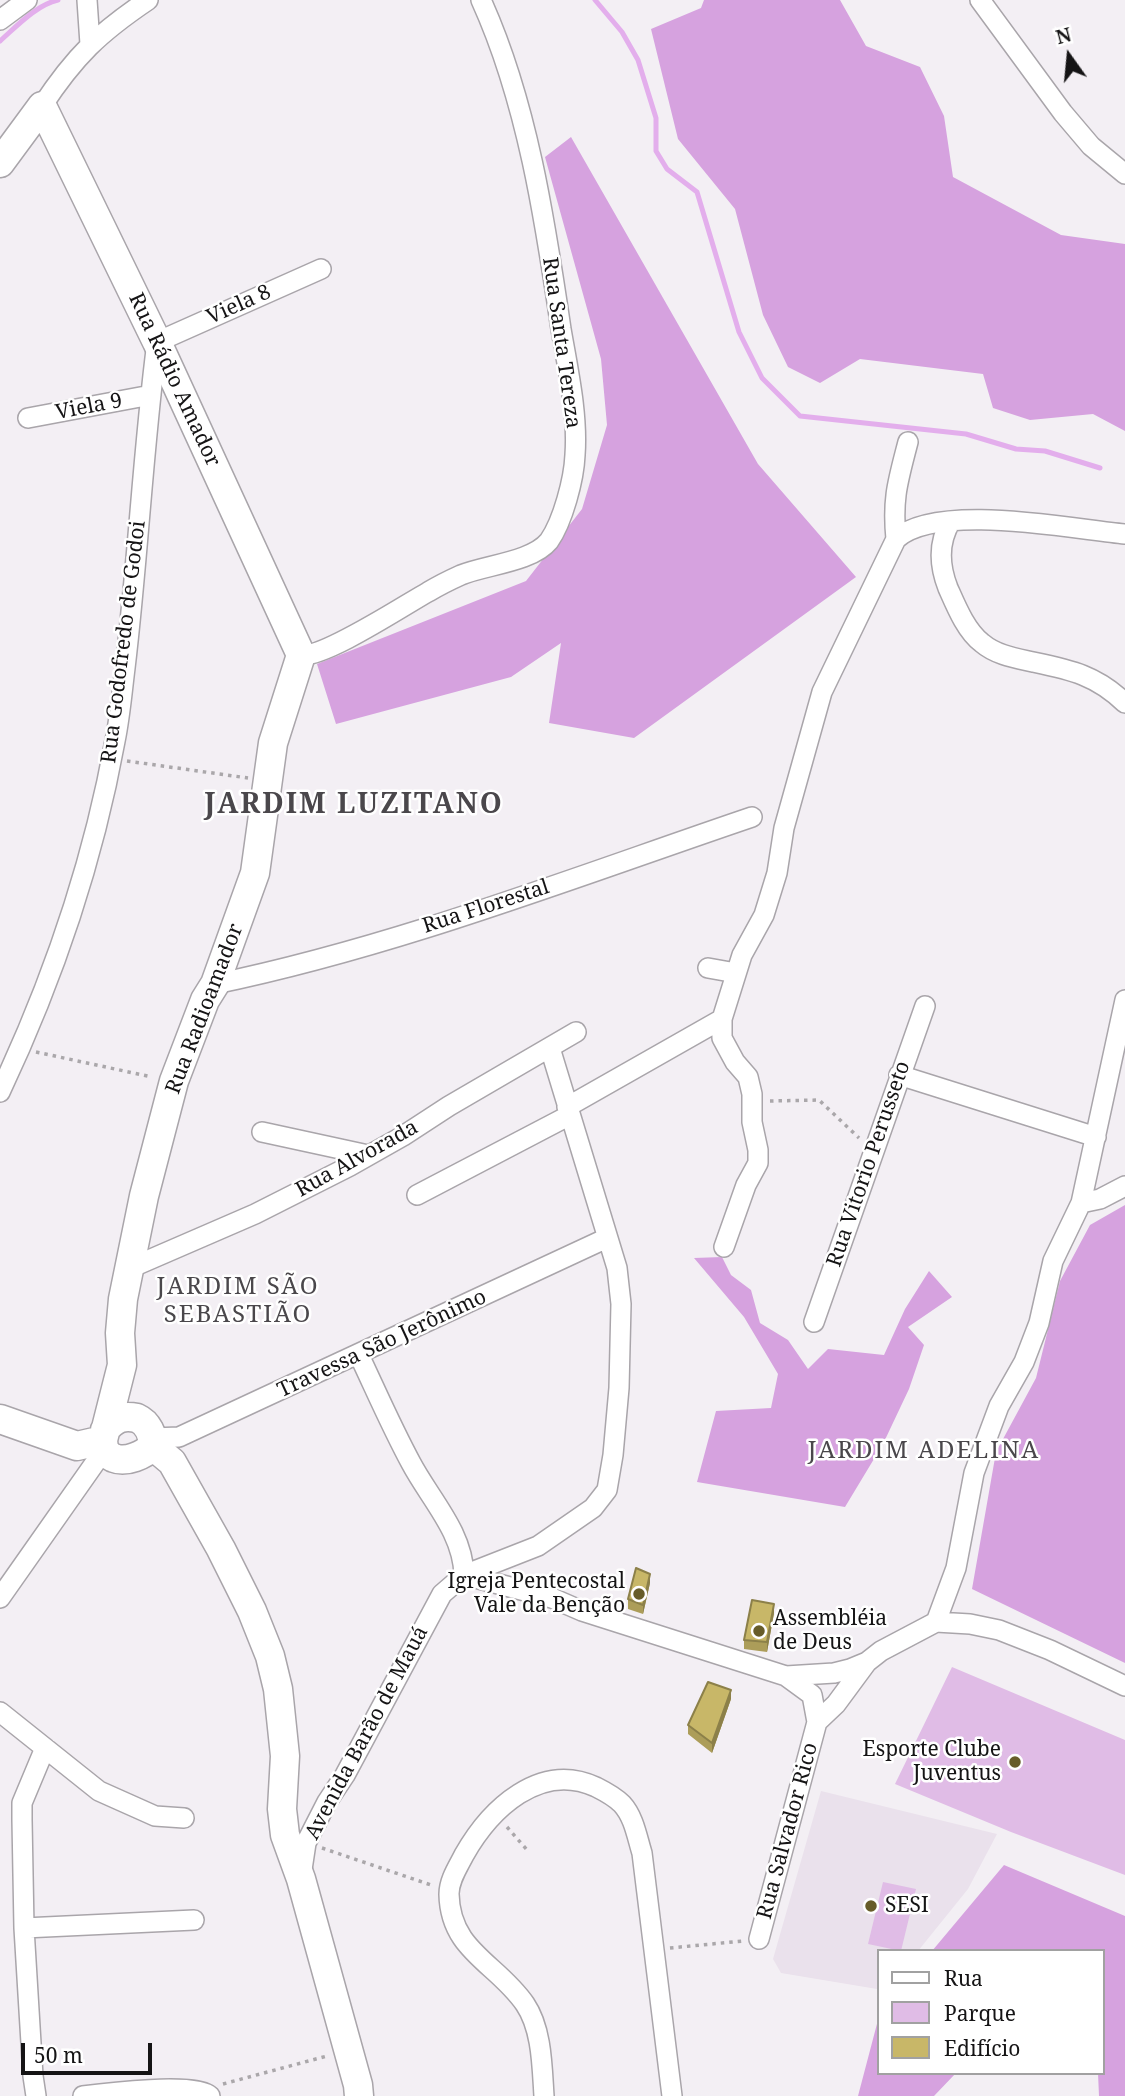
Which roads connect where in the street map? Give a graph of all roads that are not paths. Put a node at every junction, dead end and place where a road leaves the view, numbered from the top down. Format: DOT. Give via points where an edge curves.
graph roads {
  1 [pos="27,0"];
  2 [pos="87,0"];
  3 [pos="148,0"];
  4 [pos="481,0"];
  5 [pos="981,0"];
  6 [pos="0,20"];
  7 [pos="90,44"];
  8 [pos="42,106"];
  9 [pos="0,163"];
  10 [pos="1125,174"];
  11 [pos="321,269"];
  12 [pos="157,342"];
  13 [pos="184,399"];
  14 [pos="150,405"];
  15 [pos="28,418"];
  16 [pos="908,442"];
  17 [pos="951,521"];
  18 [pos="1125,534"];
  19 [pos="896,539"];
  20 [pos="301,656"];
  21 [pos="1125,703"];
  22 [pos="752,817"];
  23 [pos="708,968"];
  24 [pos="736,973"];
  25 [pos="215,984"];
  26 [pos="1125,1000"];
  27 [pos="925,1006"];
  28 [pos="722,1029"];
  29 [pos="576,1032"];
  30 [pos="550,1048"];
  31 [pos="899,1075"];
  32 [pos="0,1092"];
  33 [pos="568,1111"];
  34 [pos="262,1132"];
  35 [pos="1096,1137"];
  36 [pos="368,1155"];
  37 [pos="1125,1186"];
  38 [pos="416,1195"];
  39 [pos="1081,1203"];
  40 [pos="607,1238"];
  41 [pos="724,1247"];
  42 [pos="128,1269"];
  43 [pos="814,1322"];
  44 [pos="359,1355"];
  45 [pos="122,1365"];
  46 [pos="0,1419"];
  47 [pos="149,1435"];
  48 [pos="104,1440"];
  49 [pos="464,1574"];
  50 [pos="0,1598"];
  51 [pos="936,1622"];
  52 [pos="867,1662"];
  53 [pos="786,1676"];
  54 [pos="1125,1686"];
  55 [pos="0,1712"];
  56 [pos="817,1722"];
  57 [pos="45,1748"];
  58 [pos="184,1818"];
  59 [pos="301,1879"];
  60 [pos="194,1920"];
  61 [pos="24,1927"];
  62 [pos="759,1939"];
  63 [pos="207,2093"];
  64 [pos="36,2096"];
  65 [pos="83,2096"];
  66 [pos="359,2096"];
  67 [pos="544,2096"];
  68 [pos="672,2096"];
  1 -- 6 [label="street"];
  2 -- 7 [label="street"];
  3 -- 7 [label="street"];
  4 -- 20 [label="street, Rua Santa Tereza" via="516,92 552,268 572,398 575,455 567,495 547,543 532,553 462,575 327,648"];
  5 -- 10 [label="street" via="1070,121"];
  7 -- 8 [label="street"];
  8 -- 9 [label="street"];
  8 -- 12 [label="street, Rua Rádio Amador"];
  11 -- 12 [label="street, Viela 8"];
  12 -- 13 [label="street, Rua Rádio Amador"];
  12 -- 14 [label="street, Rua Godofredo de Godoi"];
  13 -- 14 [label="street, Viela 9" via="169,397"];
  13 -- 20 [label="street, Rua Rádio Amador"];
  14 -- 15 [label="street, Viela 9"];
  14 -- 32 [label="street, Rua Godofredo de Godoi" via="128,640 111,759 70,916"];
  16 -- 19 [label="street" via="895,485"];
  17 -- 18 [label="street" via="991,519"];
  17 -- 19 [label="street" via="907,529"];
  17 -- 21 [label="street" via="943,534 943,573 954,603 980,642 1009,657 1087,676 1109,687"];
  19 -- 24 [label="street" via="822,692 784,828 774,883"];
  20 -- 25 [label="street, Rua Radioamador" via="273,743 255,873"];
  22 -- 25 [label="street, Rua Florestal" via="484,909 320,959"];
  23 -- 24 [label="street"];
  24 -- 28 [label="street"];
  25 -- 42 [label="street, Rua Radioamador" via="174,1081"];
  26 -- 35 [label="street"];
  27 -- 31 [label="street, Rua Vitorio Perusseto"];
  28 -- 33 [label="street"];
  28 -- 41 [label="street" via="735,1062 748,1077 758,1150 758,1163"];
  29 -- 30 [label="street, Rua Alvorada"];
  30 -- 33 [label="street"];
  30 -- 36 [label="street, Rua Alvorada"];
  31 -- 35 [label="street"];
  31 -- 43 [label="street, Rua Vitorio Perusseto"];
  33 -- 38 [label="street"];
  33 -- 40 [label="street"];
  34 -- 36 [label="street"];
  35 -- 39 [label="street"];
  36 -- 42 [label="street, Rua Alvorada" via="255,1214"];
  37 -- 39 [label="street"];
  39 -- 51 [label="street" via="1053,1261 1039,1323 1024,1362 999,1406 974,1473 956,1568"];
  40 -- 44 [label="street, Travessa São Jerônimo"];
  40 -- 49 [label="street" via="617,1268 621,1304 614,1455 607,1490 593,1508 538,1546"];
  42 -- 45 [label="street, Rua Radioamador" via="120,1333"];
  44 -- 47 [label="street, Travessa São Jerônimo" via="179,1437"];
  44 -- 49 [label="street" via="411,1464 457,1540"];
  45 -- 47 [label="street, Rua Radioamador"];
  45 -- 48 [label="street, Rua Radioamador"];
  46 -- 48 [label="street" via="76,1446"];
  47 -- 48 [label="street" via="129,1416 113,1421"];
  47 -- 48 [label="street" via="144,1454 127,1458 114,1458"];
  47 -- 59 [label="street" via="172,1462 221,1549 270,1657 285,1756 285,1835"];
  48 -- 50 [label="street"];
  49 -- 53 [label="street" via="552,1598"];
  49 -- 59 [label="street, Avenida Barão de Mauá" via="442,1594 306,1843"];
  51 -- 52 [label="street"];
  51 -- 54 [label="street" via="999,1630"];
  52 -- 53 [label="street" via="834,1673"];
  52 -- 56 [label="street, Rua Salvador Rico"];
  53 -- 56 [label="street, Rua Salvador Rico" via="811,1695"];
  55 -- 57 [label="street"];
  56 -- 62 [label="street, Rua Salvador Rico"];
  57 -- 58 [label="street" via="99,1791 155,1816"];
  57 -- 61 [label="street" via="22,1803"];
  59 -- 66 [label="street, Avenida Barão de Mauá"];
  60 -- 61 [label="street"];
  61 -- 64 [label="street"];
  63 -- 65 [label="street" via="187,2088"];
  67 -- 68 [label="street" via="535,2024 525,2004 458,1933 449,1891 476,1834 528,1788 564,1778 604,1791 623,1805 635,1827"];
}
